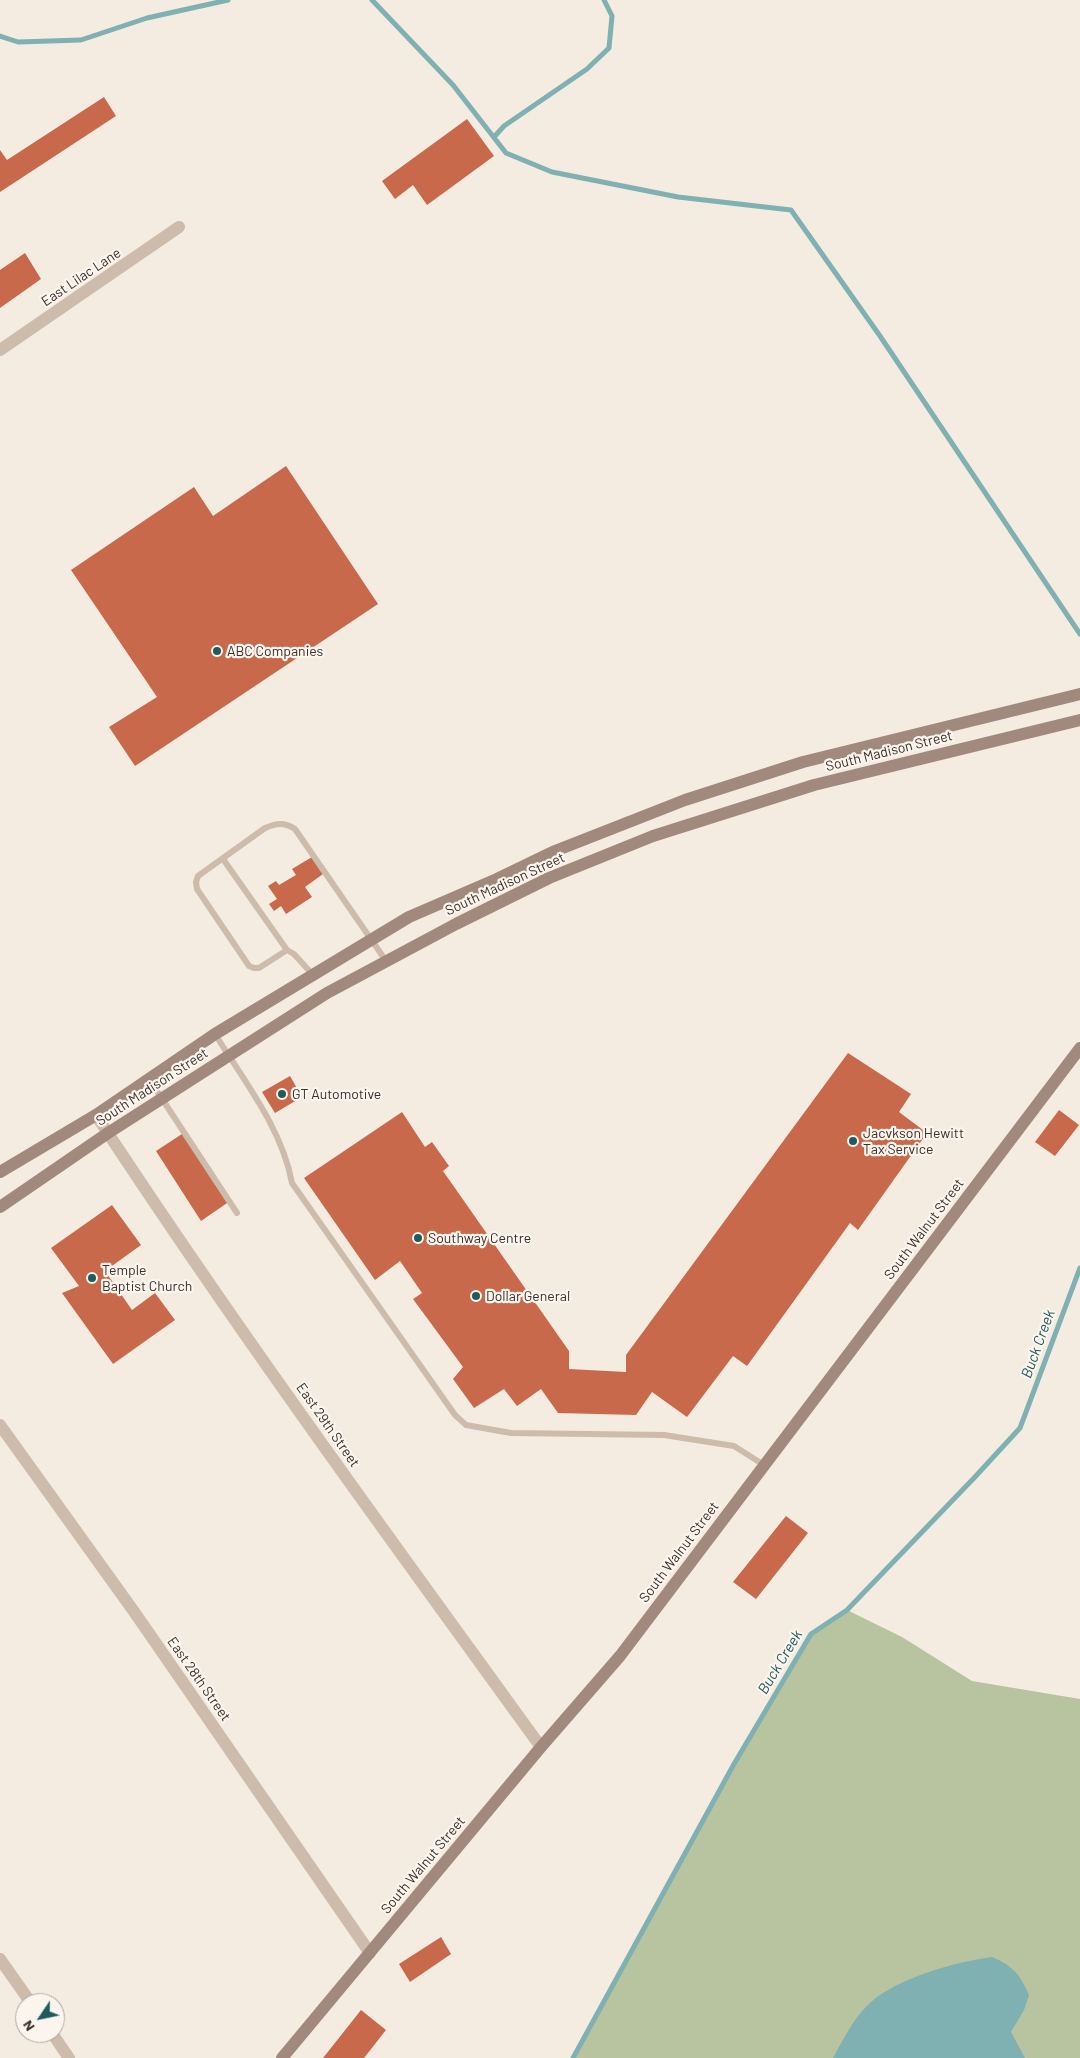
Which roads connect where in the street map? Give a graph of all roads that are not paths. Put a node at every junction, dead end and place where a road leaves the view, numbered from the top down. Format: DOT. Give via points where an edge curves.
graph roads {
  1 [pos="179,227"];
  2 [pos="0,350"];
  3 [pos="1080,694"];
  4 [pos="1080,720"];
  5 [pos="223,859"];
  6 [pos="371,939"];
  7 [pos="287,950"];
  8 [pos="386,962"];
  9 [pos="313,975"];
  10 [pos="216,1034"];
  11 [pos="1080,1048"];
  12 [pos="229,1056"];
  13 [pos="149,1079"];
  14 [pos="162,1098"];
  15 [pos="96,1115"];
  16 [pos="108,1133"];
  17 [pos="0,1172"];
  18 [pos="0,1207"];
  19 [pos="237,1213"];
  20 [pos="0,1425"];
  21 [pos="764,1465"];
  22 [pos="541,1747"];
  23 [pos="370,1952"];
  24 [pos="0,1959"];
  25 [pos="24,1993"];
  26 [pos="59,2043"];
  27 [pos="69,2058"];
  28 [pos="282,2058"];
  1 -- 2 [label="street, East Lilac Lane"];
  3 -- 6 [label="main road, South Madison Street" via="803,762 685,800 555,851 416,913"];
  4 -- 8 [label="main road, South Madison Street" via="845,776 653,836 549,878"];
  5 -- 6 [label="lane" via="266,828 276,823 288,824 317,859"];
  5 -- 7 [label="lane"];
  5 -- 7 [label="lane" via="198,876 196,889 249,966 258,968"];
  6 -- 8 [label="lane"];
  6 -- 9 [label="main road, South Madison Street"];
  7 -- 9 [label="lane"];
  8 -- 12 [label="main road, South Madison Street" via="327,993"];
  9 -- 10 [label="main road, South Madison Street"];
  10 -- 12 [label="lane"];
  10 -- 13 [label="main road, South Madison Street"];
  11 -- 21 [label="main road, South Walnut Street"];
  12 -- 14 [label="main road, South Madison Street"];
  12 -- 21 [label="lane" via="272,1127 288,1162 292,1183 455,1415 466,1425 511,1433 664,1436 734,1446"];
  13 -- 14 [label="lane"];
  13 -- 15 [label="main road, South Madison Street"];
  14 -- 16 [label="main road, South Madison Street"];
  14 -- 19 [label="lane"];
  15 -- 16 [label="street, East 29th Street"];
  15 -- 17 [label="main road, South Madison Street"];
  16 -- 18 [label="main road, South Madison Street"];
  16 -- 22 [label="street, East 29th Street" via="248,1338"];
  20 -- 23 [label="street, East 28th Street"];
  21 -- 22 [label="main road, South Walnut Street" via="620,1656"];
  22 -- 23 [label="main road, South Walnut Street"];
  23 -- 28 [label="main road, South Walnut Street"];
  24 -- 25 [label="street"];
  26 -- 27 [label="street"];
}
